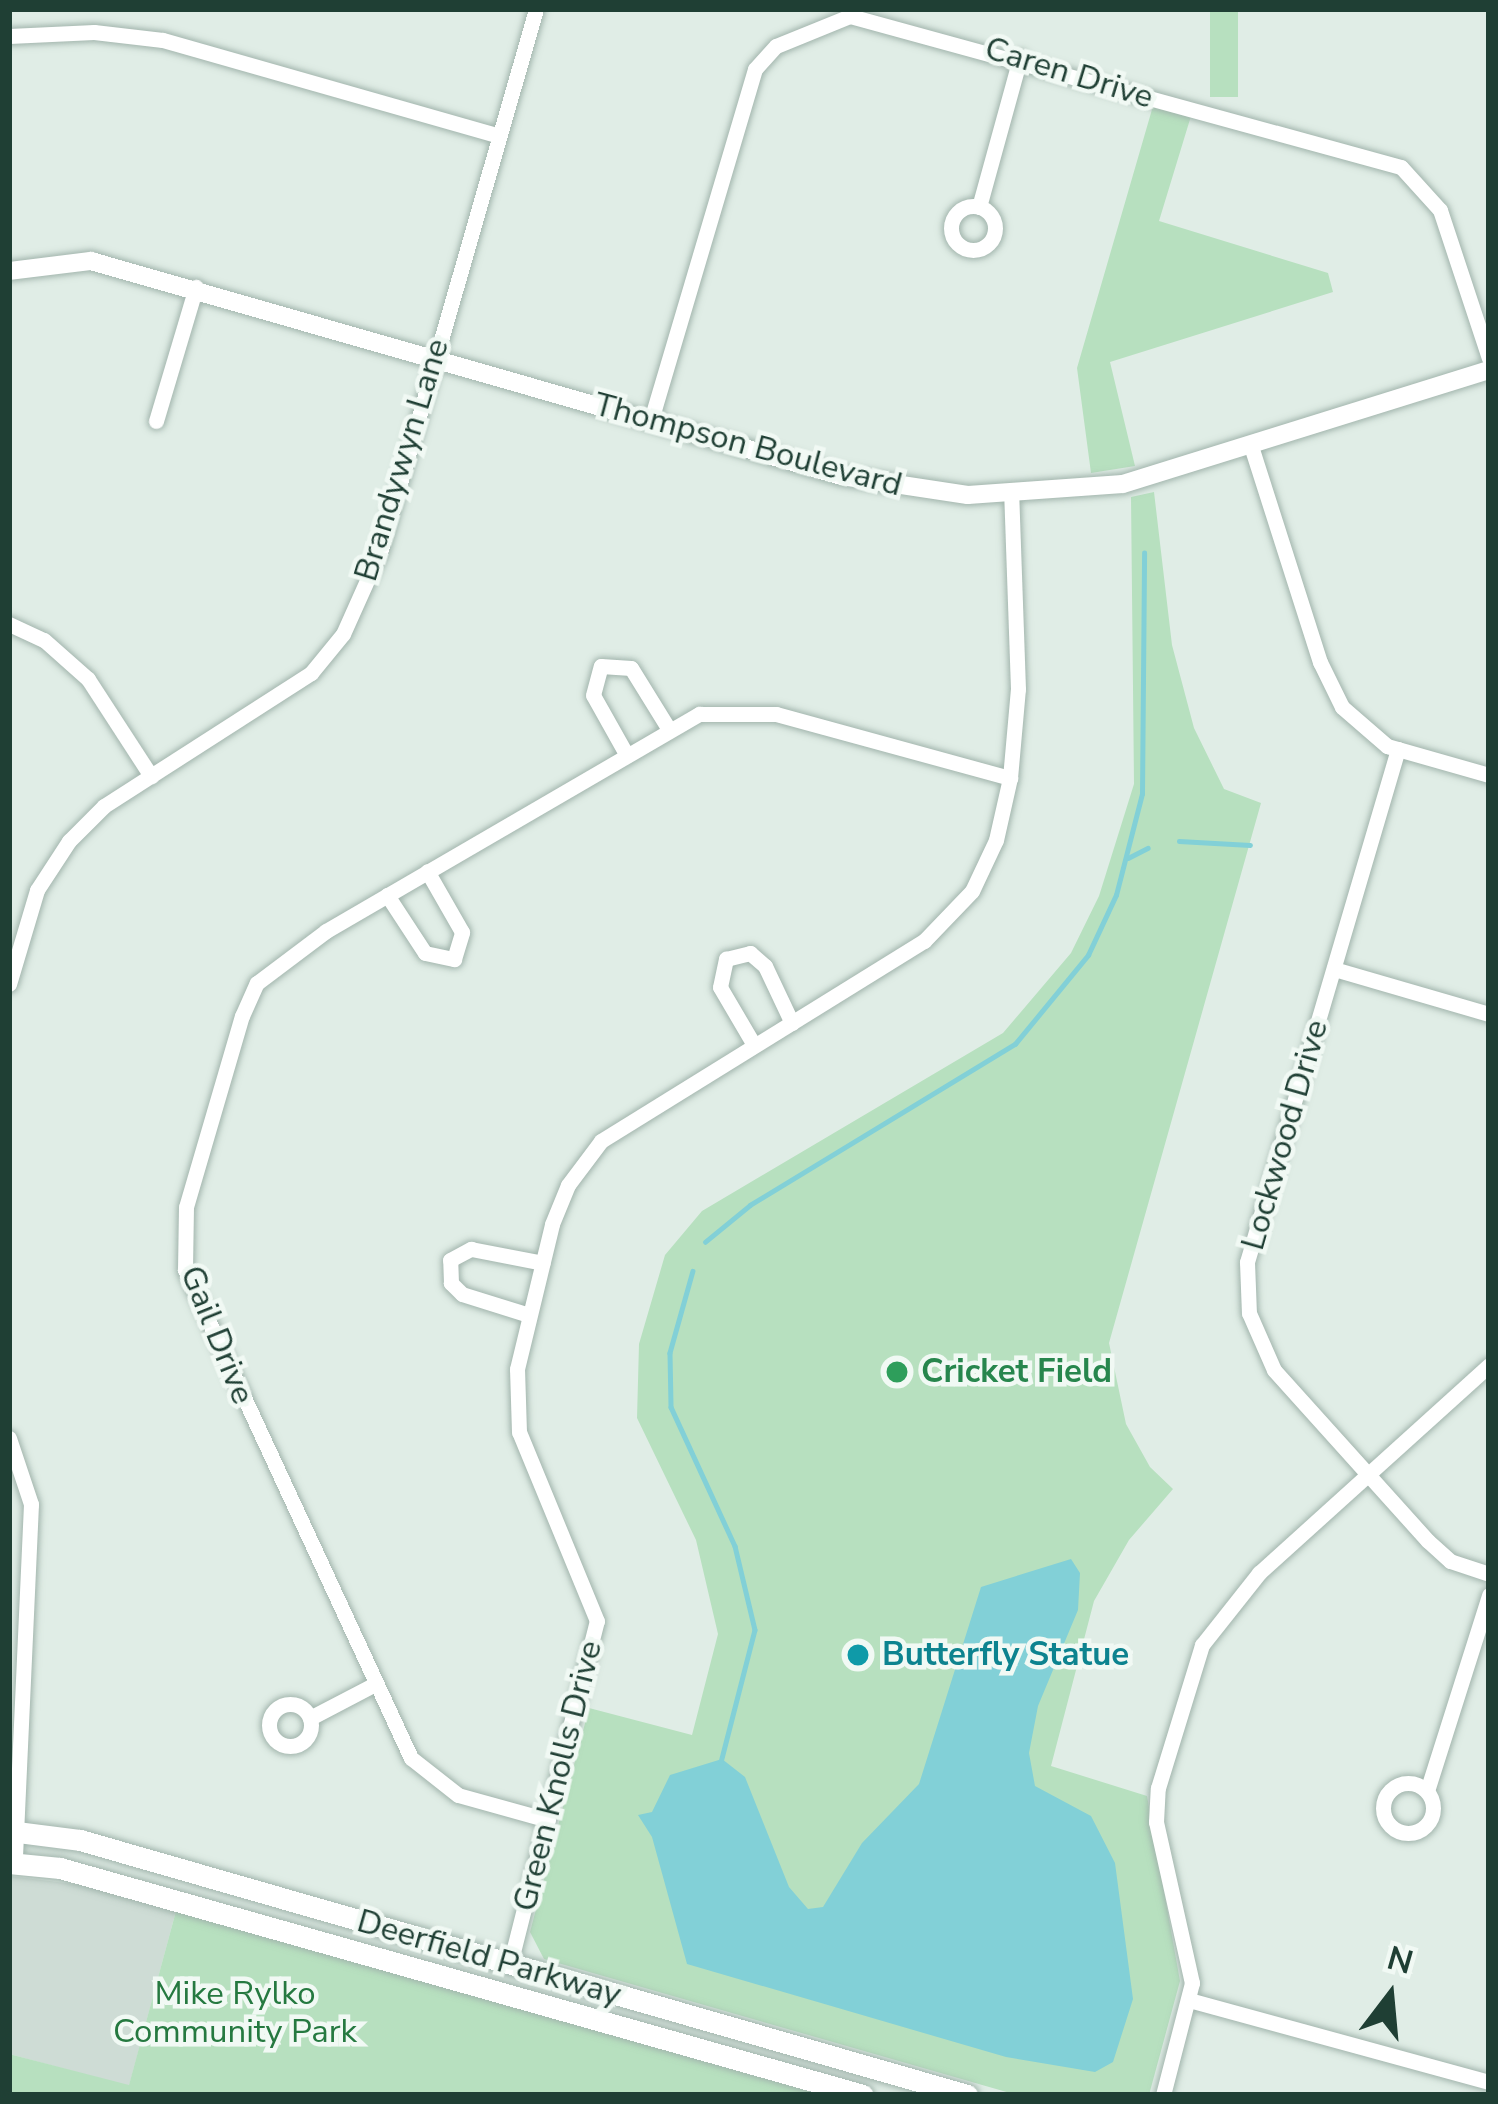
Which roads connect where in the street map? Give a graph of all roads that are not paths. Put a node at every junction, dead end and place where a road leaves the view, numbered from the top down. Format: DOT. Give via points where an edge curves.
graph roads {
  1 [pos="536,9"];
  2 [pos="9,36"];
  3 [pos="1020,58"];
  4 [pos="499,136"];
  5 [pos="979,207"];
  6 [pos="9,272"];
  7 [pos="196,287"];
  8 [pos="434,357"];
  9 [pos="1489,358"];
  10 [pos="1489,370"];
  11 [pos="156,421"];
  12 [pos="651,421"];
  13 [pos="1251,446"];
  14 [pos="1011,493"];
  15 [pos="9,625"];
  16 [pos="668,728"];
  17 [pos="1398,749"];
  18 [pos="625,752"];
  19 [pos="1489,775"];
  20 [pos="151,776"];
  21 [pos="1010,778"];
  22 [pos="427,871"];
  23 [pos="387,895"];
  24 [pos="1334,969"];
  25 [pos="9,984"];
  26 [pos="1489,1014"];
  27 [pos="792,1023"];
  28 [pos="754,1046"];
  29 [pos="543,1263"];
  30 [pos="529,1315"];
  31 [pos="1489,1364"];
  32 [pos="9,1438"];
  33 [pos="1368,1474"];
  34 [pos="1489,1574"];
  35 [pos="1489,1595"];
  36 [pos="18,1670"];
  37 [pos="373,1685"];
  38 [pos="310,1718"];
  39 [pos="1427,1791"];
  40 [pos="548,1820"];
  41 [pos="14,1831"];
  42 [pos="12,1863"];
  43 [pos="509,1964"];
  44 [pos="1189,2000"];
  45 [pos="1489,2082"];
  46 [pos="863,2095"];
  47 [pos="967,2095"];
  48 [pos="1163,2095"];
  1 -- 4 [label="street, Brandywyn Lane"];
  2 -- 4 [label="street" via="94,32 163,40"];
  3 -- 5 [label="street"];
  3 -- 9 [label="street, Caren Drive" via="1401,167 1440,210"];
  3 -- 12 [label="street, Caren Drive" via="850,16 776,46 745,98"];
  4 -- 8 [label="street, Brandywyn Lane"];
  6 -- 7 [label="street, Thompson Boulevard" via="91,261"];
  7 -- 8 [label="street, Thompson Boulevard"];
  7 -- 11 [label="street"];
  8 -- 12 [label="street, Thompson Boulevard"];
  8 -- 20 [label="street, Brandywyn Lane" via="381,549 343,634 311,673"];
  10 -- 13 [label="street, Thompson Boulevard"];
  12 -- 14 [label="street, Thompson Boulevard" via="892,488"];
  13 -- 14 [label="street, Thompson Boulevard" via="1123,484"];
  13 -- 17 [label="street" via="1320,662 1342,707"];
  14 -- 21 [label="street, Green Knolls Drive" via="1018,689"];
  15 -- 20 [label="street" via="44,640 88,679"];
  16 -- 18 [label="street, Gail Drive"];
  16 -- 18 [label="street" via="631,668 601,667 593,695"];
  16 -- 21 [label="street, Gail Drive" via="737,709 776,714"];
  17 -- 19 [label="street"];
  17 -- 24 [label="street, Lockwood Drive"];
  18 -- 22 [label="street, Gail Drive"];
  20 -- 25 [label="street, Brandywyn Lane" via="104,806 58,857 37,890"];
  21 -- 27 [label="street, Green Knolls Drive" via="973,891 925,941"];
  22 -- 23 [label="street, Gail Drive"];
  22 -- 23 [label="street" via="462,932 454,959 425,953"];
  23 -- 37 [label="street, Gail Drive" via="257,982 182,1236 185,1270"];
  24 -- 26 [label="street"];
  24 -- 33 [label="street, Lockwood Drive" via="1247,1262 1249,1313 1274,1370"];
  27 -- 28 [label="street, Green Knolls Drive"];
  27 -- 28 [label="street" via="764,966 750,953 726,959 720,987"];
  28 -- 29 [label="street, Green Knolls Drive" via="601,1141 568,1185"];
  29 -- 30 [label="street, Green Knolls Drive"];
  29 -- 30 [label="street" via="471,1249 450,1260 451,1282 462,1294"];
  30 -- 40 [label="street, Green Knolls Drive" via="515,1396 519,1432 597,1621"];
  31 -- 33 [label="street"];
  32 -- 36 [label="street" via="31,1504"];
  33 -- 34 [label="street, Lockwood Drive" via="1450,1561"];
  33 -- 44 [label="street" via="1259,1573 1202,1645 1158,1788 1156,1822 1189,1946"];
  35 -- 39 [label="street"];
  36 -- 41 [label="street"];
  37 -- 38 [label="street"];
  37 -- 40 [label="street, Gail Drive" via="430,1778 458,1795"];
  40 -- 43 [label="street, Green Knolls Drive"];
  41 -- 42 [label="street"];
  41 -- 43 [label="main road, Deerfield Parkway" via="80,1840"];
  42 -- 46 [label="main road, Deerfield Parkway" via="60,1868"];
  43 -- 47 [label="main road, Deerfield Parkway"];
  44 -- 45 [label="street"];
  44 -- 48 [label="street"];
}
